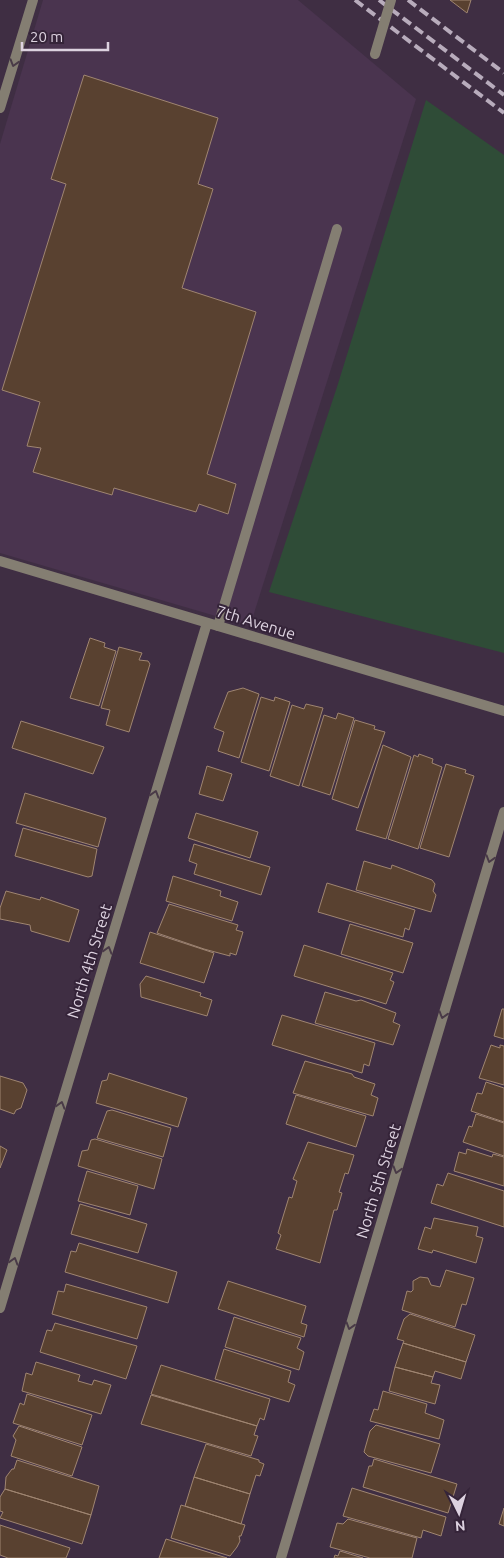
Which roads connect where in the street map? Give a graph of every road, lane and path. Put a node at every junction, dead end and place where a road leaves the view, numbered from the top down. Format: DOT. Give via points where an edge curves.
graph roads {
  1 [pos="33,0"];
  2 [pos="391,0"];
  3 [pos="375,54"];
  4 [pos="0,108"];
  5 [pos="337,229"];
  6 [pos="0,561"];
  7 [pos="212,624"];
  8 [pos="504,711"];
  9 [pos="504,812"];
  10 [pos="0,1308"];
  11 [pos="281,1558"];
  1 -- 4 [label="street, one-way"];
  2 -- 3 [label="street, bridge"];
  5 -- 7 [label="street, North 4th Street"];
  6 -- 7 [label="street, 7th Avenue"];
  7 -- 8 [label="street, 7th Avenue"];
  10 -- 7 [label="street, North 4th Street, one-way"];
  9 -- 11 [label="street, North 5th Street, one-way"];
}
